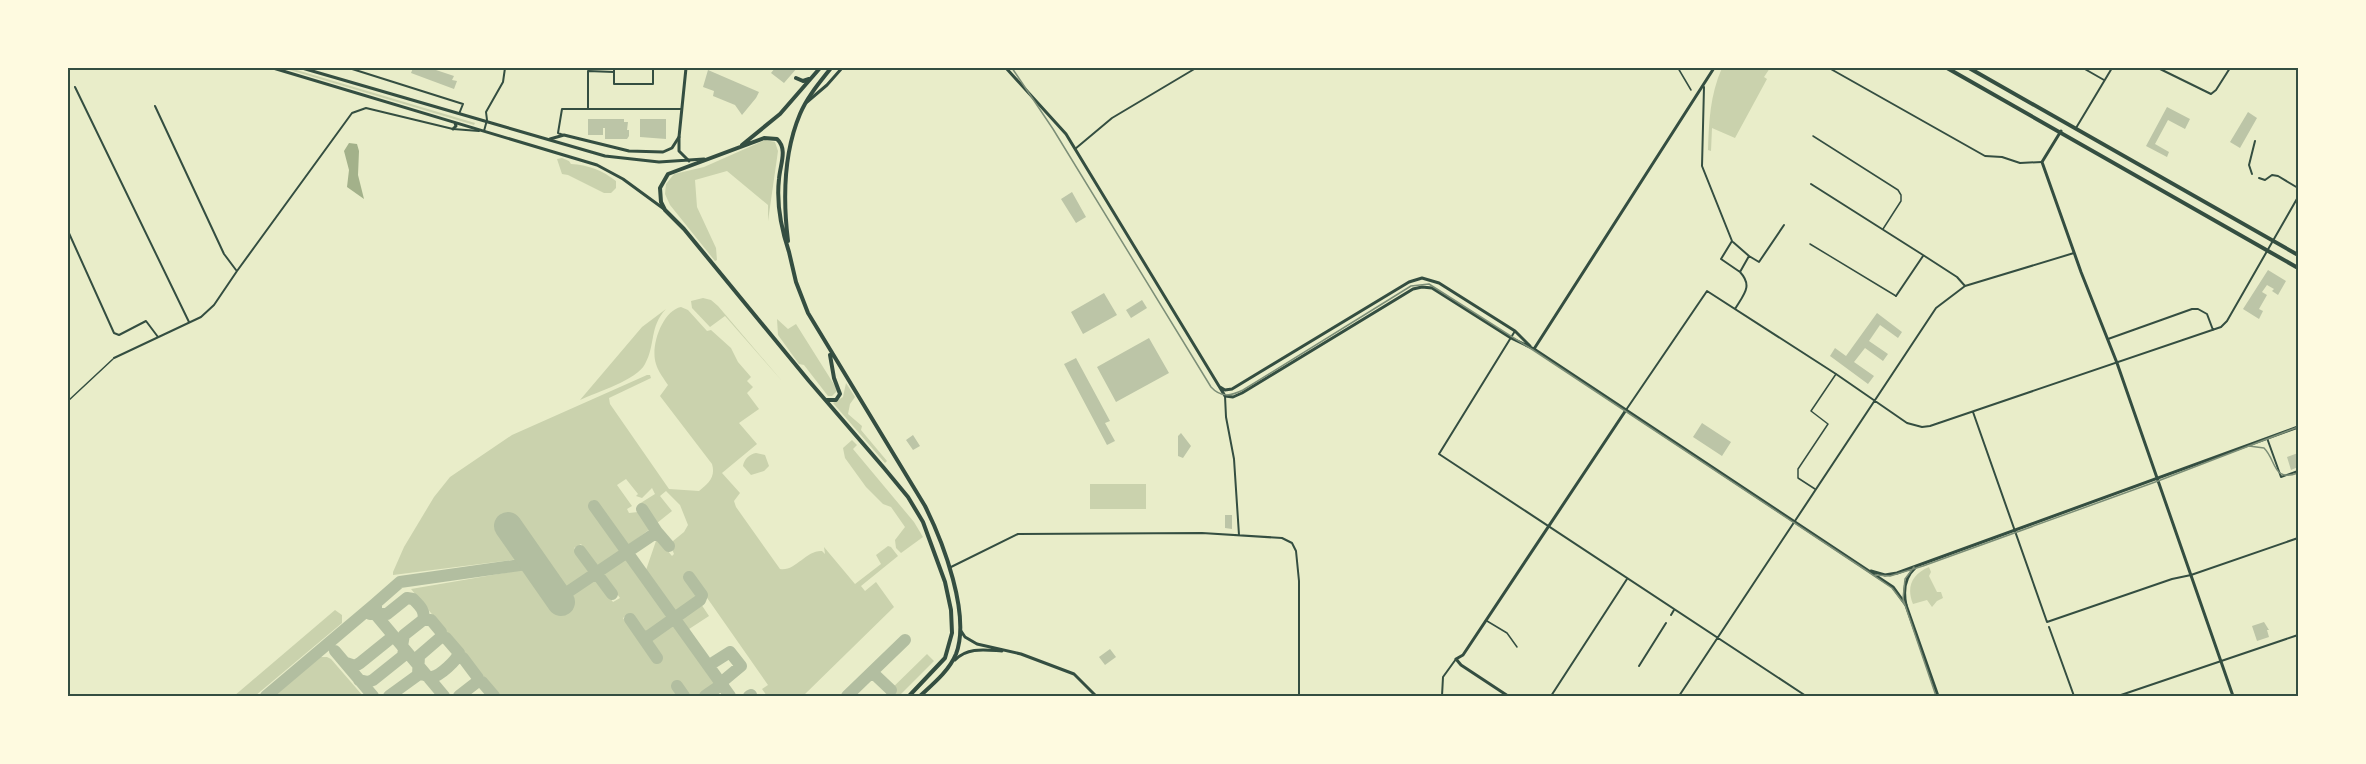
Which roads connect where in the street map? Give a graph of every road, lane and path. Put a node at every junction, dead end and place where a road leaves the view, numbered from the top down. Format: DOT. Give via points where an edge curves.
graph roads {
  1 [pos="273,68"];
  2 [pos="302,68"];
  3 [pos="349,68"];
  4 [pos="505,68"];
  5 [pos="653,68"];
  6 [pos="686,68"];
  7 [pos="820,68"];
  8 [pos="831,68"];
  9 [pos="842,68"];
  10 [pos="1006,68"];
  11 [pos="1196,68"];
  12 [pos="1678,68"];
  13 [pos="1714,68"];
  14 [pos="1829,68"];
  15 [pos="1947,68"];
  16 [pos="1969,68"];
  17 [pos="2083,68"];
  18 [pos="2112,68"];
  19 [pos="2158,68"];
  20 [pos="2230,68"];
  21 [pos="588,69"];
  22 [pos="614,70"];
  23 [pos="816,73"];
  24 [pos="796,78"];
  25 [pos="2104,80"];
  26 [pos="1704,85"];
  27 [pos="75,87"];
  28 [pos="1691,90"];
  29 [pos="807,102"];
  30 [pos="155,106"];
  31 [pos="588,109"];
  32 [pos="681,109"];
  33 [pos="459,114"];
  34 [pos="487,120"];
  35 [pos="454,121"];
  36 [pos="2076,128"];
  37 [pos="453,129"];
  38 [pos="485,131"];
  39 [pos="2061,131"];
  40 [pos="564,135"];
  41 [pos="1813,136"];
  42 [pos="679,137"];
  43 [pos="550,139"];
  44 [pos="2255,141"];
  45 [pos="740,147"];
  46 [pos="1075,149"];
  47 [pos="717,157"];
  48 [pos="689,161"];
  49 [pos="2043,162"];
  50 [pos="2252,174"];
  51 [pos="2259,178"];
  52 [pos="1810,184"];
  53 [pos="2298,188"];
  54 [pos="2298,197"];
  55 [pos="665,210"];
  56 [pos="1784,225"];
  57 [pos="1882,230"];
  58 [pos="68,231"];
  59 [pos="2275,240"];
  60 [pos="1732,241"];
  61 [pos="1810,244"];
  62 [pos="2269,250"];
  63 [pos="789,252"];
  64 [pos="2074,253"];
  65 [pos="1749,255"];
  66 [pos="1923,255"];
  67 [pos="2298,255"];
  68 [pos="2298,268"];
  69 [pos="237,271"];
  70 [pos="1740,272"];
  71 [pos="1965,286"];
  72 [pos="1896,296"];
  73 [pos="1735,309"];
  74 [pos="189,323"];
  75 [pos="2213,330"];
  76 [pos="1515,331"];
  77 [pos="159,337"];
  78 [pos="1511,338"];
  79 [pos="2108,339"];
  80 [pos="1534,349"];
  81 [pos="829,351"];
  82 [pos="114,358"];
  83 [pos="2117,363"];
  84 [pos="1836,374"];
  85 [pos="1217,385"];
  86 [pos="1225,396"];
  87 [pos="826,400"];
  88 [pos="1874,400"];
  89 [pos="68,401"];
  90 [pos="1626,410"];
  91 [pos="1973,412"];
  92 [pos="2298,427"];
  93 [pos="2266,438"];
  94 [pos="2298,471"];
  95 [pos="2158,479"];
  96 [pos="1815,489"];
  97 [pos="1794,521"];
  98 [pos="1550,527"];
  99 [pos="2014,531"];
  100 [pos="1239,535"];
  101 [pos="2298,538"];
  102 [pos="1922,564"];
  103 [pos="949,569"];
  104 [pos="1868,570"];
  105 [pos="2191,575"];
  106 [pos="1627,579"];
  107 [pos="1906,605"];
  108 [pos="1674,610"];
  109 [pos="1671,615"];
  110 [pos="1486,621"];
  111 [pos="1666,623"];
  112 [pos="2049,627"];
  113 [pos="960,629"];
  114 [pos="2298,634"];
  115 [pos="1716,638"];
  116 [pos="1517,647"];
  117 [pos="1021,654"];
  118 [pos="1456,659"];
  119 [pos="2221,660"];
  120 [pos="951,663"];
  121 [pos="1639,666"];
  122 [pos="909,696"];
  123 [pos="920,696"];
  124 [pos="1095,696"];
  125 [pos="1299,696"];
  126 [pos="1442,696"];
  127 [pos="1508,696"];
  128 [pos="1551,696"];
  129 [pos="1679,696"];
  130 [pos="1806,696"];
  131 [pos="1938,696"];
  132 [pos="2074,696"];
  133 [pos="2118,696"];
  134 [pos="2233,696"];
  1 -- 35 [label="main road"];
  2 -- 33 [label="main road"];
  3 -- 33 [label="street" via="463,104"];
  4 -- 34 [label="street" via="503,82 486,112"];
  5 -- 6 [label="street"];
  5 -- 22 [label="street" via="653,84 614,84"];
  6 -- 32 [label="main road"];
  7 -- 23 [label="main road"];
  8 -- 29 [label="main road"];
  9 -- 29 [label="main road"];
  10 -- 46 [label="main road"];
  11 -- 46 [label="street" via="1112,118"];
  12 -- 28 [label="street"];
  13 -- 26 [label="main road"];
  14 -- 49 [label="street" via="1984,156 2002,156 2020,163"];
  15 -- 39 [label="main road"];
  16 -- 36 [label="main road"];
  17 -- 25 [label="street"];
  18 -- 25 [label="street"];
  19 -- 20 [label="street" via="2211,94"];
  21 -- 22 [label="street"];
  21 -- 31 [label="street"];
  23 -- 24 [label="main road" via="807,81"];
  23 -- 45 [label="main road" via="780,114"];
  25 -- 36 [label="street"];
  26 -- 60 [label="street" via="1702,166"];
  26 -- 80 [label="main road"];
  27 -- 74 [label="street"];
  29 -- 63 [label="main road" via="799,117 787,171"];
  30 -- 69 [label="street" via="224,254"];
  31 -- 32 [label="street"];
  31 -- 40 [label="street" via="561,109 558,133"];
  32 -- 42 [label="main road"];
  33 -- 34 [label="main road"];
  34 -- 38 [label="street"];
  34 -- 43 [label="main road"];
  35 -- 37 [label="main road"];
  35 -- 38 [label="main road"];
  36 -- 59 [label="main road"];
  37 -- 38 [label="street"];
  37 -- 69 [label="street" via="366,108 352,113"];
  38 -- 55 [label="main road" via="597,165"];
  39 -- 49 [label="main road"];
  39 -- 62 [label="main road"];
  40 -- 42 [label="main road" via="650,152 672,148"];
  40 -- 43 [label="main road"];
  41 -- 57 [label="street" via="1898,190 1900,201"];
  42 -- 48 [label="main road" via="679,151"];
  43 -- 48 [label="main road" via="617,158"];
  44 -- 50 [label="street" via="2248,165"];
  45 -- 47 [label="main road"];
  45 -- 63 [label="main road" via="767,137 781,144 780,224"];
  46 -- 85 [label="main road"];
  47 -- 48 [label="main road"];
  47 -- 55 [label="main road" via="668,174 660,190"];
  49 -- 64 [label="main road"];
  51 -- 53 [label="street" via="2278,176"];
  52 -- 57 [label="street"];
  54 -- 59 [label="street"];
  55 -- 87 [label="main road"];
  56 -- 65 [label="street" via="1759,262"];
  57 -- 66 [label="street"];
  58 -- 77 [label="street" via="114,333 119,335 146,321"];
  59 -- 62 [label="street"];
  59 -- 67 [label="main road"];
  60 -- 65 [label="street"];
  60 -- 70 [label="street" via="1721,259"];
  61 -- 72 [label="street"];
  62 -- 68 [label="main road"];
  62 -- 75 [label="street" via="2227,321"];
  63 -- 81 [label="main road" via="805,306"];
  64 -- 71 [label="street"];
  64 -- 79 [label="main road"];
  65 -- 70 [label="street"];
  66 -- 71 [label="street"];
  66 -- 72 [label="street"];
  69 -- 74 [label="street" via="214,305"];
  70 -- 73 [label="street" via="1747,286"];
  71 -- 88 [label="street" via="1936,308"];
  73 -- 84 [label="street"];
  73 -- 90 [label="street" via="1707,291"];
  74 -- 77 [label="street"];
  75 -- 79 [label="street" via="2207,314 2192,309"];
  75 -- 83 [label="street"];
  76 -- 78 [label="street"];
  76 -- 80 [label="main road"];
  76 -- 85 [label="main road" via="1439,283 1416,279 1232,389"];
  77 -- 82 [label="street"];
  78 -- 80 [label="main road"];
  78 -- 86 [label="main road" via="1437,291 1418,287 1242,393"];
  78 -- 98 [label="street" via="1439,454"];
  79 -- 83 [label="main road"];
  80 -- 90 [label="main road"];
  81 -- 87 [label="main road" via="840,394 836,400"];
  81 -- 103 [label="main road" via="921,499"];
  82 -- 89 [label="street"];
  83 -- 91 [label="street"];
  83 -- 95 [label="main road"];
  84 -- 88 [label="street"];
  84 -- 96 [label="street" via="1811,411 1828,423 1798,469 1798,478"];
  85 -- 86 [label="main road"];
  86 -- 100 [label="street"];
  87 -- 122 [label="main road" via="920,515 945,582 952,633 948,652"];
  88 -- 91 [label="street" via="1915,426 1930,426"];
  88 -- 96 [label="street"];
  90 -- 97 [label="main road"];
  90 -- 98 [label="main road"];
  91 -- 99 [label="street"];
  92 -- 93 [label="main road"];
  93 -- 94 [label="street" via="2281,477"];
  93 -- 95 [label="main road"];
  95 -- 99 [label="main road"];
  95 -- 105 [label="main road"];
  96 -- 97 [label="street"];
  97 -- 104 [label="main road"];
  97 -- 115 [label="street"];
  98 -- 106 [label="street"];
  98 -- 110 [label="main road"];
  99 -- 102 [label="main road"];
  99 -- 105 [label="street" via="2047,622"];
  100 -- 103 [label="street" via="1018,534"];
  100 -- 125 [label="street" via="1282,538 1292,543 1296,551"];
  101 -- 105 [label="street"];
  102 -- 104 [label="main road" via="1890,575"];
  102 -- 107 [label="main road" via="1907,579"];
  103 -- 113 [label="main road"];
  104 -- 107 [label="main road" via="1893,587"];
  105 -- 119 [label="main road"];
  106 -- 108 [label="street"];
  106 -- 128 [label="street"];
  107 -- 131 [label="main road"];
  108 -- 109 [label="street"];
  108 -- 115 [label="street"];
  110 -- 116 [label="street" via="1507,633"];
  110 -- 118 [label="main road" via="1463,655"];
  111 -- 121 [label="street"];
  112 -- 132 [label="street"];
  113 -- 117 [label="main road" via="977,644"];
  113 -- 120 [label="main road"];
  114 -- 119 [label="street"];
  115 -- 129 [label="street"];
  115 -- 130 [label="street"];
  117 -- 120 [label="main road" via="978,650"];
  117 -- 124 [label="main road" via="1074,674"];
  118 -- 126 [label="street" via="1443,677"];
  118 -- 127 [label="main road"];
  119 -- 133 [label="street"];
  119 -- 134 [label="main road"];
  120 -- 123 [label="main road"];
}
